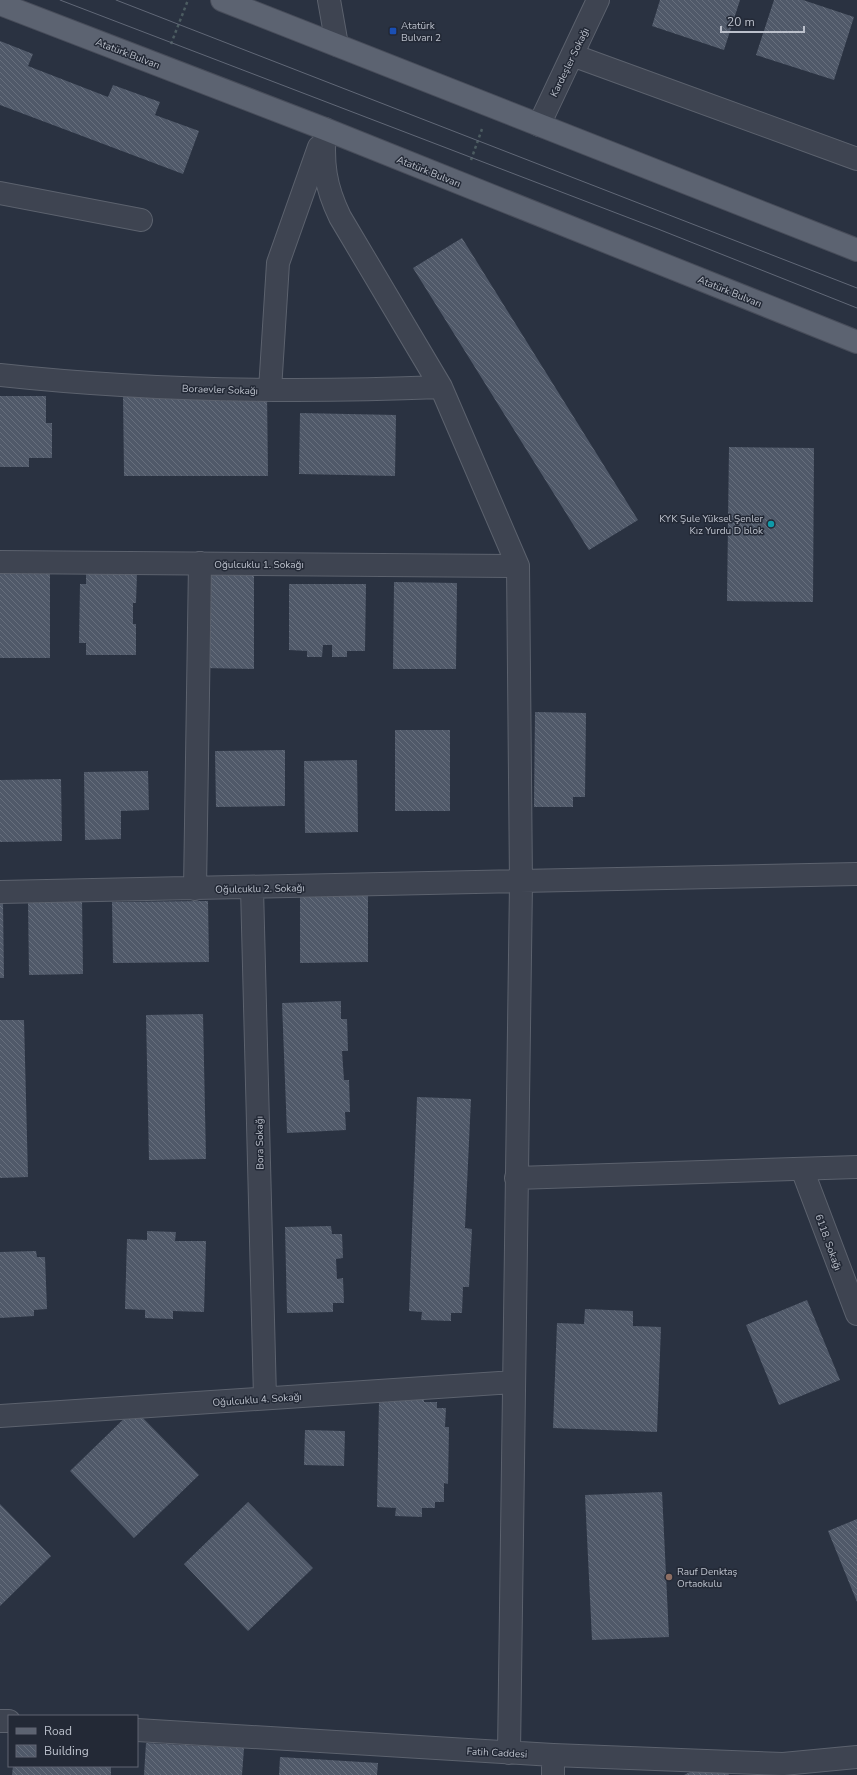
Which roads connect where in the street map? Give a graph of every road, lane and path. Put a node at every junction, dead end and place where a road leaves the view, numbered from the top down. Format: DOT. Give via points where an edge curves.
graph roads {
  1 [pos="188,0"];
  2 [pos="222,0"];
  3 [pos="330,0"];
  4 [pos="598,0"];
  5 [pos="0,4"];
  6 [pos="337,46"];
  7 [pos="572,55"];
  8 [pos="162,66"];
  9 [pos="490,106"];
  10 [pos="539,124"];
  11 [pos="325,129"];
  12 [pos="857,159"];
  13 [pos="462,184"];
  14 [pos="0,193"];
  15 [pos="141,220"];
  16 [pos="857,250"];
  17 [pos="857,342"];
  18 [pos="0,375"];
  19 [pos="441,387"];
  20 [pos="270,390"];
  21 [pos="0,562"];
  22 [pos="200,564"];
  23 [pos="518,566"];
  24 [pos="857,874"];
  25 [pos="521,883"];
  26 [pos="252,888"];
  27 [pos="195,889"];
  28 [pos="0,892"];
  29 [pos="857,1167"];
  30 [pos="802,1169"];
  31 [pos="516,1178"];
  32 [pos="857,1314"];
  33 [pos="514,1382"];
  34 [pos="265,1398"];
  35 [pos="0,1416"];
  36 [pos="138,1730"];
  37 [pos="508,1753"];
  38 [pos="857,1757"];
  39 [pos="553,1765"];
  40 [pos="637,1766"];
  41 [pos="786,1769"];
  1 -- 8 [label="path"];
  2 -- 6 [label="main road"];
  3 -- 6 [label="street"];
  4 -- 7 [label="street, Kardeşler Sokağı"];
  5 -- 8 [label="main road, Atatürk Bulvarı"];
  6 -- 9 [label="main road"];
  7 -- 10 [label="street, Kardeşler Sokağı"];
  7 -- 12 [label="street"];
  8 -- 11 [label="main road, Atatürk Bulvarı"];
  9 -- 10 [label="main road"];
  9 -- 13 [label="path"];
  10 -- 16 [label="main road"];
  11 -- 13 [label="main road, Atatürk Bulvarı"];
  11 -- 19 [label="street" via="324,170 332,202"];
  11 -- 20 [label="street" via="278,263"];
  13 -- 17 [label="main road, Atatürk Bulvarı"];
  14 -- 15 [label="street"];
  18 -- 20 [label="street, Boraevler Sokağı" via="149,387"];
  19 -- 20 [label="street, Boraevler Sokağı" via="344,391"];
  19 -- 23 [label="street"];
  21 -- 22 [label="street, Oğulcuklu 1. Sokağı"];
  22 -- 23 [label="street, Oğulcuklu 1. Sokağı"];
  22 -- 27 [label="street"];
  23 -- 25 [label="street"];
  24 -- 25 [label="street, Oğulcuklu 2. Sokağı"];
  25 -- 26 [label="street, Oğulcuklu 2. Sokağı"];
  25 -- 31 [label="street"];
  26 -- 27 [label="street, Oğulcuklu 2. Sokağı"];
  26 -- 34 [label="street, Bora Sokağı"];
  27 -- 28 [label="street, Oğulcuklu 2. Sokağı"];
  29 -- 30 [label="street"];
  30 -- 31 [label="street"];
  30 -- 32 [label="street, 6118. Sokağı"];
  31 -- 33 [label="street"];
  33 -- 34 [label="street, Oğulcuklu 4. Sokağı"];
  33 -- 37 [label="street"];
  34 -- 35 [label="street, Oğulcuklu 4. Sokağı"];
  36 -- 37 [label="street, Fatih Caddesi"];
  37 -- 39 [label="street, Fatih Caddesi"];
  38 -- 41 [label="street, Fatih Caddesi"];
  39 -- 40 [label="street, Fatih Caddesi"];
  40 -- 41 [label="street, Fatih Caddesi"];
}
